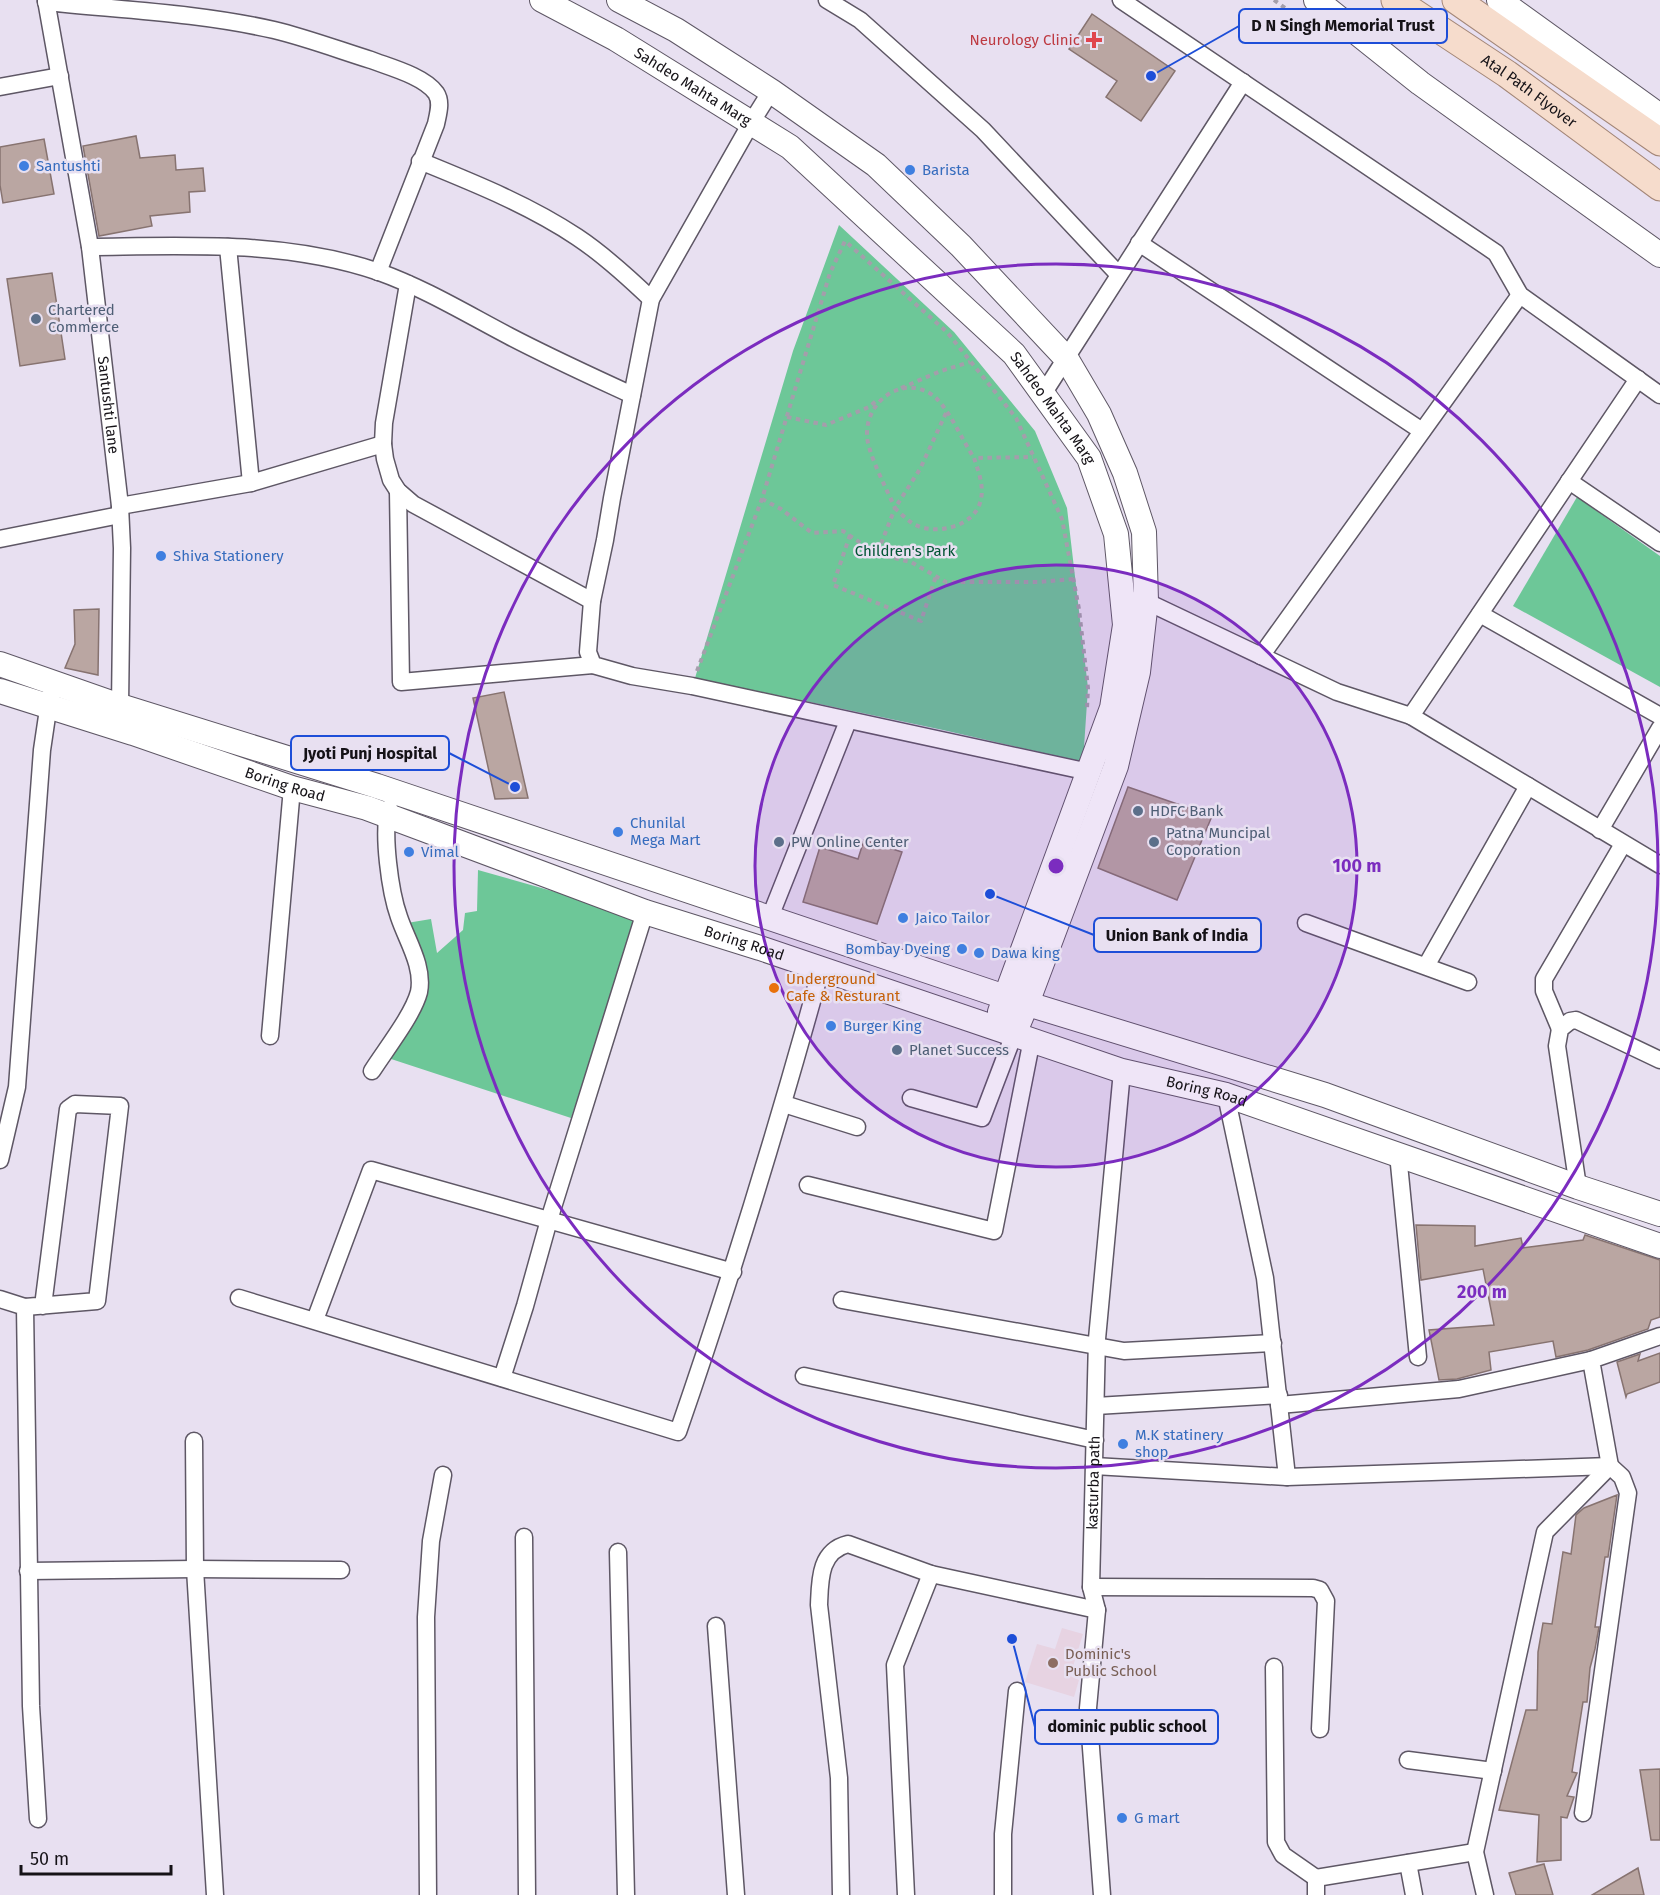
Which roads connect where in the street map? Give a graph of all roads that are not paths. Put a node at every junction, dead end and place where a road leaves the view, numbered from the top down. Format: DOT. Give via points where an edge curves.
graph roads {
  1 [pos="542,0"];
  2 [pos="619,0"];
  3 [pos="827,0"];
  4 [pos="1121,0"];
  5 [pos="1316,0"];
  6 [pos="1395,0"];
  7 [pos="1456,0"];
  8 [pos="1499,0"];
  9 [pos="46,1"];
  10 [pos="60,76"];
  11 [pos="1243,82"];
  12 [pos="0,87"];
  13 [pos="771,91"];
  14 [pos="1660,116"];
  15 [pos="751,123"];
  16 [pos="1660,142"];
  17 [pos="420,161"];
  18 [pos="1660,187"];
  19 [pos="1139,243"];
  20 [pos="90,247"];
  21 [pos="228,247"];
  22 [pos="1660,255"];
  23 [pos="378,272"];
  24 [pos="1119,276"];
  25 [pos="408,284"];
  26 [pos="1520,295"];
  27 [pos="651,299"];
  28 [pos="1066,358"];
  29 [pos="1638,380"];
  30 [pos="1043,394"];
  31 [pos="632,395"];
  32 [pos="1660,395"];
  33 [pos="1422,431"];
  34 [pos="383,444"];
  35 [pos="1569,482"];
  36 [pos="251,483"];
  37 [pos="398,491"];
  38 [pos="120,510"];
  39 [pos="0,539"];
  40 [pos="1660,543"];
  41 [pos="1122,590"];
  42 [pos="592,601"];
  43 [pos="1146,601"];
  44 [pos="1480,614"];
  45 [pos="1261,656"];
  46 [pos="0,664"];
  47 [pos="593,665"];
  48 [pos="51,681"];
  49 [pos="0,691"];
  50 [pos="50,706"];
  51 [pos="120,706"];
  52 [pos="1411,716"];
  53 [pos="1660,716"];
  54 [pos="848,721"];
  55 [pos="1660,728"];
  56 [pos="1089,772"];
  57 [pos="1528,786"];
  58 [pos="292,788"];
  59 [pos="393,791"];
  60 [pos="387,815"];
  61 [pos="1600,830"];
  62 [pos="1623,844"];
  63 [pos="1660,865"];
  64 [pos="645,912"];
  65 [pos="770,917"];
  66 [pos="1306,923"];
  67 [pos="1426,966"];
  68 [pos="821,969"];
  69 [pos="1468,982"];
  70 [pos="1016,1000"];
  71 [pos="1560,1029"];
  72 [pos="1013,1034"];
  73 [pos="270,1036"];
  74 [pos="1660,1060"];
  75 [pos="372,1071"];
  76 [pos="1122,1071"];
  77 [pos="1226,1095"];
  78 [pos="911,1098"];
  79 [pos="784,1104"];
  80 [pos="857,1127"];
  81 [pos="1398,1154"];
  82 [pos="0,1160"];
  83 [pos="808,1185"];
  84 [pos="1578,1187"];
  85 [pos="1660,1214"];
  86 [pos="549,1220"];
  87 [pos="1660,1246"];
  88 [pos="733,1272"];
  89 [pos="239,1298"];
  90 [pos="0,1299"];
  91 [pos="842,1299"];
  92 [pos="43,1306"];
  93 [pos="25,1307"];
  94 [pos="315,1320"];
  95 [pos="1660,1336"];
  96 [pos="1273,1343"];
  97 [pos="1097,1347"];
  98 [pos="1418,1357"];
  99 [pos="1591,1360"];
  100 [pos="804,1376"];
  101 [pos="502,1378"];
  102 [pos="1279,1400"];
  103 [pos="1096,1406"];
  104 [pos="1095,1440"];
  105 [pos="194,1441"];
  106 [pos="1094,1466"];
  107 [pos="1610,1466"];
  108 [pos="443,1475"];
  109 [pos="1287,1477"];
  110 [pos="524,1537"];
  111 [pos="618,1552"];
  112 [pos="195,1569"];
  113 [pos="341,1570"];
  114 [pos="28,1571"];
  115 [pos="931,1574"];
  116 [pos="1091,1587"];
  117 [pos="1097,1610"];
  118 [pos="716,1626"];
  119 [pos="1274,1667"];
  120 [pos="1017,1691"];
  121 [pos="1320,1729"];
  122 [pos="1408,1760"];
  123 [pos="1492,1772"];
  124 [pos="1583,1813"];
  125 [pos="38,1819"];
  126 [pos="1474,1852"];
  127 [pos="1408,1863"];
  128 [pos="1316,1887"];
  129 [pos="215,1895"];
  130 [pos="428,1895"];
  131 [pos="527,1895"];
  132 [pos="626,1895"];
  133 [pos="736,1895"];
  134 [pos="842,1895"];
  135 [pos="906,1895"];
  136 [pos="1003,1895"];
  137 [pos="1102,1895"];
  138 [pos="1414,1895"];
  139 [pos="1485,1895"];
  1 -- 15 [label="street, Sahdeo Mahta Marg" via="616,39"];
  2 -- 13 [label="street, Sahdeo Mahta Marg" via="676,30"];
  3 -- 24 [label="street" via="860,20 984,130"];
  4 -- 11 [label="street"];
  5 -- 22 [label="street" via="1420,83"];
  6 -- 18 [label="main road, Atal Path Flyover" via="1507,74"];
  7 -- 16 [label="main road"];
  8 -- 14 [label="street"];
  9 -- 10 [label="street, Santushti lane"];
  9 -- 17 [label="street" via="168,12 273,30 396,69 424,82 436,93 440,108"];
  10 -- 12 [label="street"];
  10 -- 20 [label="street, Santushti lane"];
  11 -- 19 [label="street"];
  11 -- 26 [label="street" via="1496,253"];
  13 -- 15 [label="street"];
  13 -- 28 [label="street, Sahdeo Mahta Marg" via="876,165 961,246"];
  15 -- 27 [label="street"];
  15 -- 30 [label="street, Sahdeo Mahta Marg" via="790,147 1014,354"];
  17 -- 23 [label="street"];
  17 -- 27 [label="street" via="508,199 577,237"];
  19 -- 24 [label="street"];
  19 -- 33 [label="street"];
  20 -- 21 [label="street"];
  20 -- 38 [label="street, Santushti lane"];
  21 -- 23 [label="street" via="303,255"];
  21 -- 36 [label="street"];
  23 -- 25 [label="street"];
  24 -- 28 [label="street"];
  25 -- 31 [label="street"];
  25 -- 34 [label="street"];
  26 -- 29 [label="street"];
  26 -- 33 [label="street"];
  27 -- 31 [label="street"];
  28 -- 30 [label="street"];
  28 -- 43 [label="street, Sahdeo Mahta Marg" via="1099,414 1125,473 1144,532"];
  29 -- 32 [label="street"];
  29 -- 35 [label="street"];
  30 -- 41 [label="street, Sahdeo Mahta Marg" via="1089,458 1116,534"];
  31 -- 42 [label="street"];
  33 -- 45 [label="street"];
  34 -- 36 [label="street"];
  34 -- 37 [label="street"];
  35 -- 40 [label="street"];
  35 -- 44 [label="street"];
  36 -- 38 [label="street"];
  37 -- 42 [label="street" via="413,504"];
  37 -- 47 [label="street" via="401,682"];
  38 -- 39 [label="street"];
  38 -- 51 [label="street, Santushti lane"];
  41 -- 43 [label="street"];
  41 -- 56 [label="street, Sahdeo Mahta Marg" via="1125,625 1112,708"];
  42 -- 47 [label="street" via="588,652"];
  43 -- 45 [label="street"];
  43 -- 70 [label="street, Sahdeo Mahta Marg" via="1138,672 1116,766"];
  44 -- 52 [label="street"];
  44 -- 53 [label="street"];
  45 -- 52 [label="street" via="1337,692"];
  46 -- 48 [label="street"];
  47 -- 54 [label="street"];
  48 -- 50 [label="street"];
  48 -- 51 [label="street"];
  49 -- 50 [label="street, Boring Road"];
  50 -- 58 [label="street, Boring Road"];
  50 -- 82 [label="street" via="42,750 17,1087"];
  51 -- 59 [label="street"];
  52 -- 57 [label="street"];
  54 -- 56 [label="street"];
  54 -- 65 [label="street"];
  55 -- 61 [label="street"];
  56 -- 70 [label="street, Sahdeo Mahta Marg"];
  57 -- 61 [label="street"];
  57 -- 67 [label="street"];
  58 -- 60 [label="street, Boring Road"];
  58 -- 73 [label="street"];
  59 -- 60 [label="street"];
  59 -- 65 [label="street"];
  60 -- 64 [label="street, Boring Road"];
  60 -- 75 [label="street" via="394,900 420,980 411,1010"];
  61 -- 62 [label="street"];
  62 -- 63 [label="street"];
  62 -- 71 [label="street" via="1544,979 1544,991"];
  64 -- 68 [label="street, Boring Road"];
  64 -- 86 [label="street"];
  65 -- 70 [label="street"];
  66 -- 67 [label="street"];
  67 -- 69 [label="street"];
  68 -- 72 [label="street, Boring Road"];
  68 -- 79 [label="street"];
  70 -- 72 [label="street, Sahdeo Mahta Marg"];
  70 -- 84 [label="street" via="1325,1095"];
  71 -- 74 [label="street" via="1576,1020"];
  71 -- 84 [label="street" via="1557,1046"];
  72 -- 76 [label="street, Boring Road"];
  72 -- 78 [label="street" via="982,1118"];
  72 -- 83 [label="street" via="994,1231"];
  76 -- 77 [label="street, Boring Road"];
  76 -- 97 [label="street, kasturba path"];
  77 -- 81 [label="street, Boring Road"];
  77 -- 96 [label="street" via="1265,1278"];
  79 -- 80 [label="street"];
  79 -- 88 [label="street"];
  81 -- 87 [label="street, Boring Road"];
  81 -- 98 [label="street"];
  84 -- 85 [label="street"];
  86 -- 88 [label="street"];
  86 -- 94 [label="street" via="371,1170"];
  86 -- 101 [label="street"];
  88 -- 101 [label="street" via="678,1432"];
  89 -- 94 [label="street"];
  90 -- 93 [label="street"];
  91 -- 97 [label="street"];
  92 -- 92 [label="street" via="97,1301 120,1106 75,1104 68,1109"];
  92 -- 93 [label="street"];
  93 -- 114 [label="street"];
  94 -- 101 [label="street"];
  95 -- 99 [label="street"];
  96 -- 97 [label="street" via="1137,1352"];
  96 -- 102 [label="street"];
  97 -- 103 [label="street, kasturba path"];
  99 -- 102 [label="street" via="1458,1389"];
  99 -- 107 [label="street"];
  100 -- 104 [label="street"];
  102 -- 103 [label="street"];
  102 -- 109 [label="street"];
  103 -- 104 [label="street, kasturba path"];
  104 -- 106 [label="street, kasturba path"];
  105 -- 112 [label="street"];
  106 -- 109 [label="street"];
  106 -- 116 [label="street, kasturba path"];
  107 -- 109 [label="street"];
  107 -- 123 [label="street" via="1545,1532"];
  107 -- 124 [label="street" via="1622,1477 1628,1493"];
  108 -- 130 [label="street" via="431,1541 426,1617"];
  110 -- 131 [label="street"];
  111 -- 132 [label="street"];
  112 -- 113 [label="street"];
  112 -- 114 [label="street"];
  112 -- 129 [label="street"];
  114 -- 125 [label="street"];
  115 -- 117 [label="street"];
  115 -- 134 [label="street" via="848,1544 825,1560 819,1605 839,1778"];
  115 -- 135 [label="street" via="895,1665"];
  116 -- 117 [label="street, kasturba path"];
  116 -- 121 [label="street" via="1320,1590 1326,1601"];
  117 -- 137 [label="street, kasturba path" via="1088,1708"];
  118 -- 133 [label="street"];
  119 -- 128 [label="street" via="1276,1842 1283,1855"];
  120 -- 136 [label="street" via="1003,1834"];
  122 -- 123 [label="street"];
  123 -- 126 [label="street"];
  126 -- 127 [label="street"];
  126 -- 139 [label="street"];
  127 -- 128 [label="street"];
  127 -- 138 [label="street"];
}
